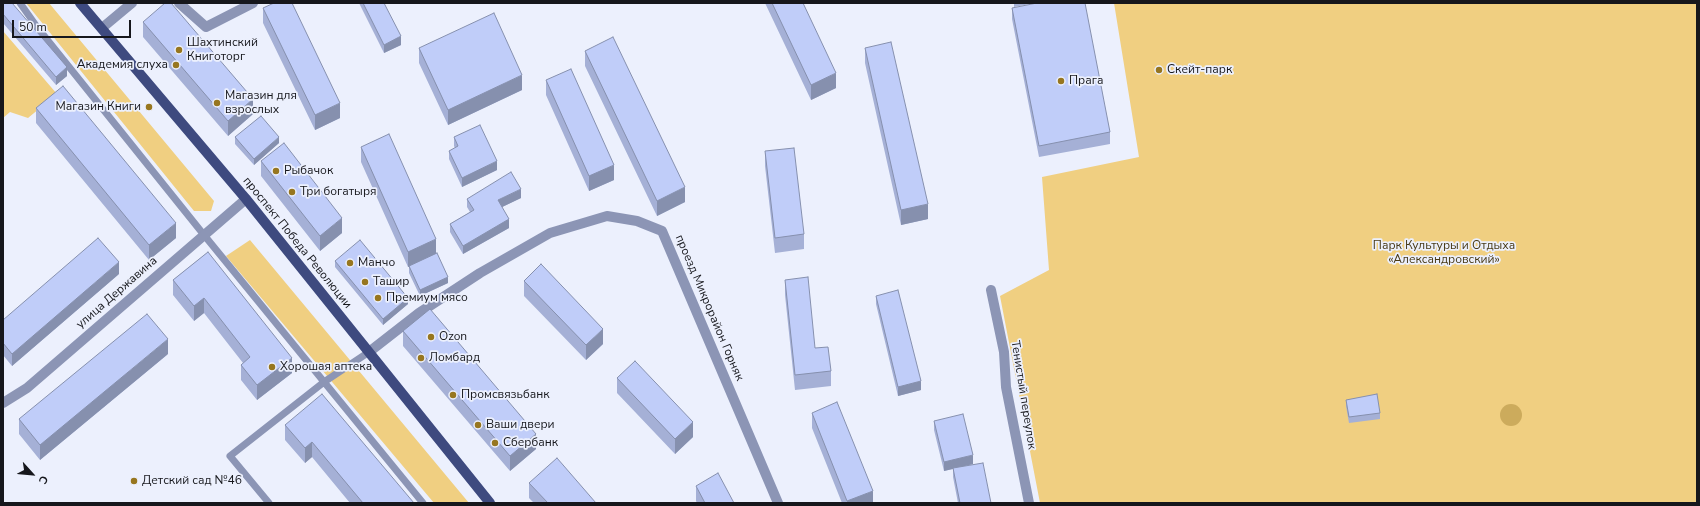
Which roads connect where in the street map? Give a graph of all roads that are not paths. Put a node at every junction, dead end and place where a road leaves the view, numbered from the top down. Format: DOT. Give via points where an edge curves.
graph roads {
  1 [pos="20,3"];
  2 [pos="80,3"];
  3 [pos="132,3"];
  4 [pos="179,3"];
  5 [pos="253,3"];
  6 [pos="102,28"];
  7 [pos="246,199"];
  8 [pos="204,235"];
  9 [pos="991,290"];
  10 [pos="369,352"];
  11 [pos="324,382"];
  12 [pos="3,403"];
  13 [pos="269,503"];
  14 [pos="423,503"];
  15 [pos="490,503"];
  16 [pos="778,503"];
  17 [pos="1029,503"];
  1 -- 8 [label="lane"];
  2 -- 6 [label="main road, проспект Победа Революции"];
  3 -- 6 [label="street"];
  4 -- 5 [label="street" via="206,27"];
  6 -- 7 [label="main road, проспект Победа Революции"];
  7 -- 8 [label="street, улица Державина"];
  7 -- 10 [label="main road, проспект Победа Революции"];
  8 -- 11 [label="lane"];
  8 -- 12 [label="street, улица Державина" via="27,388"];
  9 -- 17 [label="street, Тенистый переулок" via="1004,352 1006,387"];
  10 -- 11 [label="lane"];
  10 -- 15 [label="main road, проспект Победа Революции"];
  10 -- 16 [label="street, проезд Микрорайон Горняк" via="419,313 474,277 550,233 607,216 637,221 662,231"];
  11 -- 13 [label="lane" via="230,456"];
  11 -- 14 [label="lane"];
}
